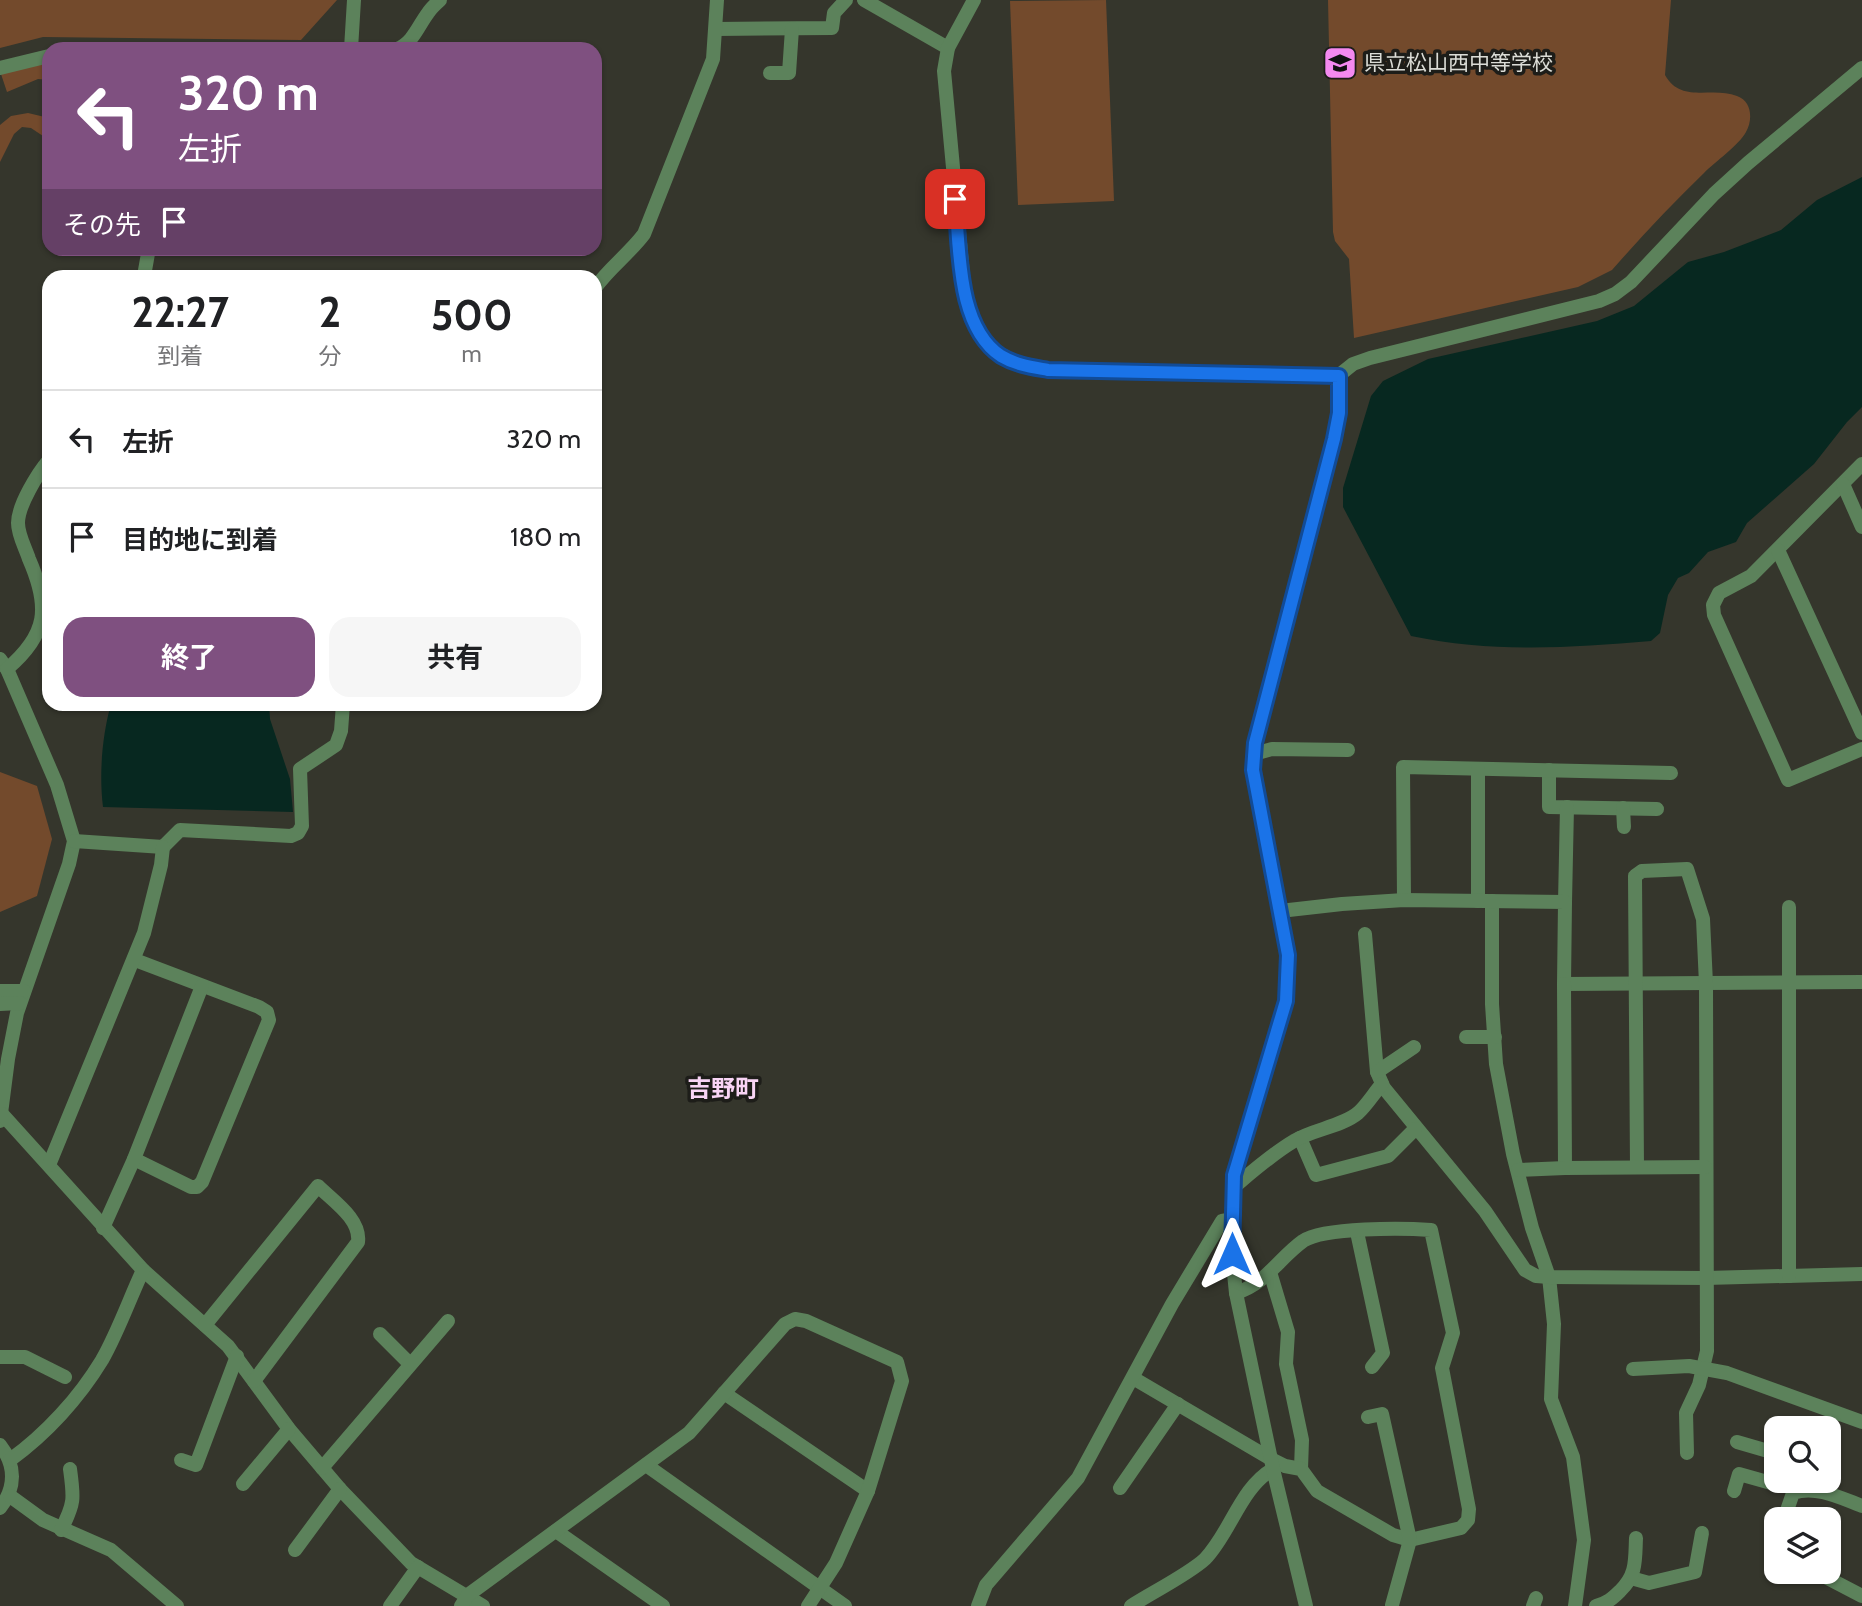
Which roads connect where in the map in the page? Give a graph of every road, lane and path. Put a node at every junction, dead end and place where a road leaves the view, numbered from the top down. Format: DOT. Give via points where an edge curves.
graph roads {
  1 [pos="354,0"];
  2 [pos="440,0"];
  3 [pos="717,0"];
  4 [pos="846,0"];
  5 [pos="864,0"];
  6 [pos="974,0"];
  7 [pos="716,29"];
  8 [pos="792,29"];
  9 [pos="351,42"];
  10 [pos="408,42"];
  11 [pos="947,48"];
  12 [pos="42,58"];
  13 [pos="0,68"];
  14 [pos="1862,68"];
  15 [pos="770,73"];
  16 [pos="602,279"];
  17 [pos="1339,376"];
  18 [pos="1862,464"];
  19 [pos="42,469"];
  20 [pos="1843,484"];
  21 [pos="1862,527"];
  22 [pos="1777,550"];
  23 [pos="42,597"];
  24 [pos="42,612"];
  25 [pos="3,664"];
  26 [pos="342,711"];
  27 [pos="1862,733"];
  28 [pos="1862,749"];
  29 [pos="1348,750"];
  30 [pos="1255,754"];
  31 [pos="1478,769"];
  32 [pos="1549,770"];
  33 [pos="1671,773"];
  34 [pos="1567,807"];
  35 [pos="1623,808"];
  36 [pos="1657,809"];
  37 [pos="1624,827"];
  38 [pos="74,841"];
  39 [pos="163,847"];
  40 [pos="1404,900"];
  41 [pos="1485,901"];
  42 [pos="1565,902"];
  43 [pos="1789,907"];
  44 [pos="1280,911"];
  45 [pos="1365,934"];
  46 [pos="135,960"];
  47 [pos="1862,982"];
  48 [pos="1564,984"];
  49 [pos="1637,984"];
  50 [pos="1706,984"];
  51 [pos="1789,984"];
  52 [pos="202,986"];
  53 [pos="0,990"];
  54 [pos="22,997"];
  55 [pos="0,1004"];
  56 [pos="1466,1037"];
  57 [pos="1495,1037"];
  58 [pos="1414,1047"];
  59 [pos="1380,1078"];
  60 [pos="1,1118"];
  61 [pos="1415,1129"];
  62 [pos="1300,1138"];
  63 [pos="134,1159"];
  64 [pos="49,1165"];
  65 [pos="1637,1167"];
  66 [pos="1705,1167"];
  67 [pos="1565,1168"];
  68 [pos="1518,1171"];
  69 [pos="1234,1186"];
  70 [pos="1233,1219"];
  71 [pos="103,1228"];
  72 [pos="1357,1232"];
  73 [pos="143,1270"];
  74 [pos="1270,1272"];
  75 [pos="1862,1274"];
  76 [pos="1789,1276"];
  77 [pos="1549,1277"];
  78 [pos="1706,1278"];
  79 [pos="1236,1293"];
  80 [pos="448,1321"];
  81 [pos="205,1325"];
  82 [pos="380,1334"];
  83 [pos="237,1356"];
  84 [pos="0,1357"];
  85 [pos="411,1364"];
  86 [pos="1371,1367"];
  87 [pos="1703,1367"];
  88 [pos="1633,1369"];
  89 [pos="65,1377"];
  90 [pos="1133,1378"];
  91 [pos="254,1381"];
  92 [pos="724,1393"];
  93 [pos="1178,1404"];
  94 [pos="1368,1417"];
  95 [pos="1862,1422"];
  96 [pos="289,1429"];
  97 [pos="1737,1442"];
  98 [pos="0,1445"];
  99 [pos="1764,1450"];
  100 [pos="1687,1453"];
  101 [pos="10,1460"];
  102 [pos="181,1460"];
  103 [pos="1273,1464"];
  104 [pos="646,1465"];
  105 [pos="322,1468"];
  106 [pos="70,1469"];
  107 [pos="1301,1469"];
  108 [pos="1764,1480"];
  109 [pos="243,1484"];
  110 [pos="1120,1488"];
  111 [pos="340,1489"];
  112 [pos="868,1491"];
  113 [pos="1734,1491"];
  114 [pos="1824,1493"];
  115 [pos="5,1502"];
  116 [pos="1862,1506"];
  117 [pos="61,1530"];
  118 [pos="556,1531"];
  119 [pos="1702,1533"];
  120 [pos="1636,1538"];
  121 [pos="1410,1540"];
  122 [pos="295,1550"];
  123 [pos="418,1567"];
  124 [pos="1631,1578"];
  125 [pos="1838,1584"];
  126 [pos="820,1589"];
  127 [pos="1862,1597"];
  128 [pos="1153,1600"];
  129 [pos="465,1601"];
  130 [pos="1392,1605"];
  131 [pos="1575,1605"];
  132 [pos="177,1606"];
  133 [pos="390,1606"];
  134 [pos="482,1606"];
  135 [pos="663,1606"];
  136 [pos="808,1606"];
  137 [pos="845,1606"];
  138 [pos="978,1606"];
  139 [pos="1131,1606"];
  140 [pos="1306,1606"];
  141 [pos="1596,1606"];
  1 -- 9 [label="street"];
  2 -- 10 [label="street"];
  3 -- 7 [label="street"];
  4 -- 8 [label="street" via="834,13 832,29"];
  5 -- 11 [label="street"];
  6 -- 11 [label="street"];
  7 -- 8 [label="street"];
  7 -- 16 [label="street" via="713,59 644,234"];
  8 -- 15 [label="street" via="789,73"];
  11 -- 17 [label="street" via="945,101 965,296 972,321 1001,355 1048,370"];
  12 -- 13 [label="street"];
  14 -- 17 [label="street" via="1748,163 1615,294 1381,355 1353,364"];
  17 -- 30 [label="street" via="1334,439"];
  18 -- 20 [label="street"];
  19 -- 23 [label="street" via="18,522"];
  20 -- 21 [label="street"];
  20 -- 22 [label="street"];
  22 -- 27 [label="street"];
  22 -- 28 [label="street" via="1751,576 1719,593 1714,615 1788,780"];
  24 -- 25 [label="street" via="35,640 25,653"];
  25 -- 38 [label="street" via="57,785"];
  26 -- 39 [label="street" via="335,745 300,769 302,826 298,833 180,830"];
  29 -- 30 [label="street" via="1272,749"];
  30 -- 44 [label="street" via="1253,770"];
  31 -- 32 [label="street"];
  31 -- 40 [label="street" via="1403,767"];
  31 -- 41 [label="street"];
  32 -- 33 [label="street"];
  32 -- 34 [label="street" via="1549,807"];
  34 -- 35 [label="street"];
  34 -- 42 [label="street"];
  35 -- 36 [label="street"];
  35 -- 37 [label="street"];
  38 -- 39 [label="street"];
  38 -- 54 [label="street"];
  39 -- 46 [label="street"];
  40 -- 41 [label="street"];
  40 -- 44 [label="street"];
  41 -- 42 [label="street"];
  41 -- 57 [label="street"];
  42 -- 48 [label="street"];
  43 -- 51 [label="street"];
  44 -- 69 [label="street" via="1288,955 1286,1001"];
  45 -- 59 [label="street"];
  46 -- 52 [label="street"];
  46 -- 64 [label="street"];
  47 -- 51 [label="street"];
  48 -- 49 [label="street"];
  48 -- 67 [label="street"];
  49 -- 50 [label="street"];
  49 -- 50 [label="street" via="1635,876 1642,871 1687,869 1703,919"];
  49 -- 65 [label="street"];
  50 -- 51 [label="street"];
  50 -- 66 [label="street"];
  51 -- 76 [label="street"];
  52 -- 63 [label="street"];
  52 -- 63 [label="street" via="267,1012 267,1029 202,1182 191,1187"];
  53 -- 54 [label="street"];
  54 -- 55 [label="street"];
  54 -- 60 [label="street"];
  56 -- 57 [label="street"];
  57 -- 68 [label="street"];
  58 -- 59 [label="street"];
  59 -- 61 [label="street"];
  59 -- 62 [label="street" via="1357,1114"];
  60 -- 64 [label="street"];
  61 -- 62 [label="street" via="1388,1156 1317,1175"];
  61 -- 77 [label="street" via="1485,1211 1525,1269"];
  62 -- 69 [label="street"];
  63 -- 71 [label="street"];
  64 -- 71 [label="street"];
  65 -- 66 [label="street"];
  65 -- 67 [label="street"];
  66 -- 78 [label="street"];
  67 -- 68 [label="street"];
  68 -- 77 [label="street"];
  69 -- 70 [label="street"];
  70 -- 79 [label="street"];
  70 -- 90 [label="street" via="1222,1221"];
  71 -- 73 [label="street"];
  72 -- 74 [label="street" via="1305,1240"];
  72 -- 86 [label="street" via="1383,1353"];
  72 -- 121 [label="street" via="1431,1230 1453,1333 1442,1368 1468,1520 1461,1528"];
  73 -- 81 [label="street"];
  73 -- 101 [label="street" via="103,1358 85,1384 61,1414"];
  74 -- 79 [label="street" via="1253,1287"];
  74 -- 107 [label="street" via="1288,1332 1286,1364 1303,1440"];
  75 -- 76 [label="street"];
  76 -- 78 [label="street"];
  77 -- 78 [label="street"];
  77 -- 131 [label="street" via="1554,1324 1551,1399 1573,1457 1584,1539"];
  78 -- 87 [label="street"];
  79 -- 103 [label="street"];
  80 -- 85 [label="street"];
  81 -- 83 [label="street"];
  81 -- 91 [label="street" via="318,1186 355,1223 358,1242"];
  82 -- 85 [label="street"];
  83 -- 91 [label="street"];
  83 -- 102 [label="street" via="196,1465"];
  84 -- 89 [label="street" via="24,1357"];
  85 -- 105 [label="street"];
  87 -- 88 [label="street"];
  87 -- 95 [label="street"];
  87 -- 100 [label="street" via="1686,1413"];
  90 -- 93 [label="street"];
  90 -- 138 [label="street" via="1078,1478 986,1585"];
  91 -- 96 [label="street"];
  92 -- 104 [label="street" via="689,1433"];
  92 -- 112 [label="street"];
  92 -- 112 [label="street" via="785,1324 796,1319 897,1362 902,1381"];
  93 -- 103 [label="street"];
  93 -- 110 [label="street"];
  94 -- 121 [label="street" via="1382,1414"];
  96 -- 105 [label="street"];
  96 -- 109 [label="street"];
  97 -- 99 [label="street"];
  98 -- 101 [label="street"];
  101 -- 115 [label="street" via="12,1484"];
  103 -- 107 [label="street"];
  103 -- 128 [label="street" via="1203,1561"];
  103 -- 140 [label="street"];
  104 -- 118 [label="street"];
  104 -- 126 [label="street"];
  105 -- 111 [label="street"];
  106 -- 117 [label="street" via="74,1497"];
  107 -- 121 [label="street" via="1317,1491 1393,1535"];
  108 -- 113 [label="street" via="1739,1474"];
  111 -- 122 [label="street"];
  111 -- 123 [label="street"];
  112 -- 126 [label="street"];
  114 -- 116 [label="street"];
  115 -- 117 [label="street"];
  117 -- 132 [label="street" via="111,1550"];
  118 -- 129 [label="street"];
  118 -- 135 [label="street"];
  119 -- 124 [label="street" via="1695,1572 1648,1583"];
  120 -- 124 [label="street"];
  121 -- 130 [label="street"];
  123 -- 129 [label="street"];
  123 -- 133 [label="street"];
  124 -- 141 [label="street" via="1607,1603"];
  125 -- 127 [label="street"];
  126 -- 136 [label="street"];
  126 -- 137 [label="street"];
  128 -- 139 [label="street"];
  129 -- 134 [label="street"];
  131 -- 141 [label="street"];
}
